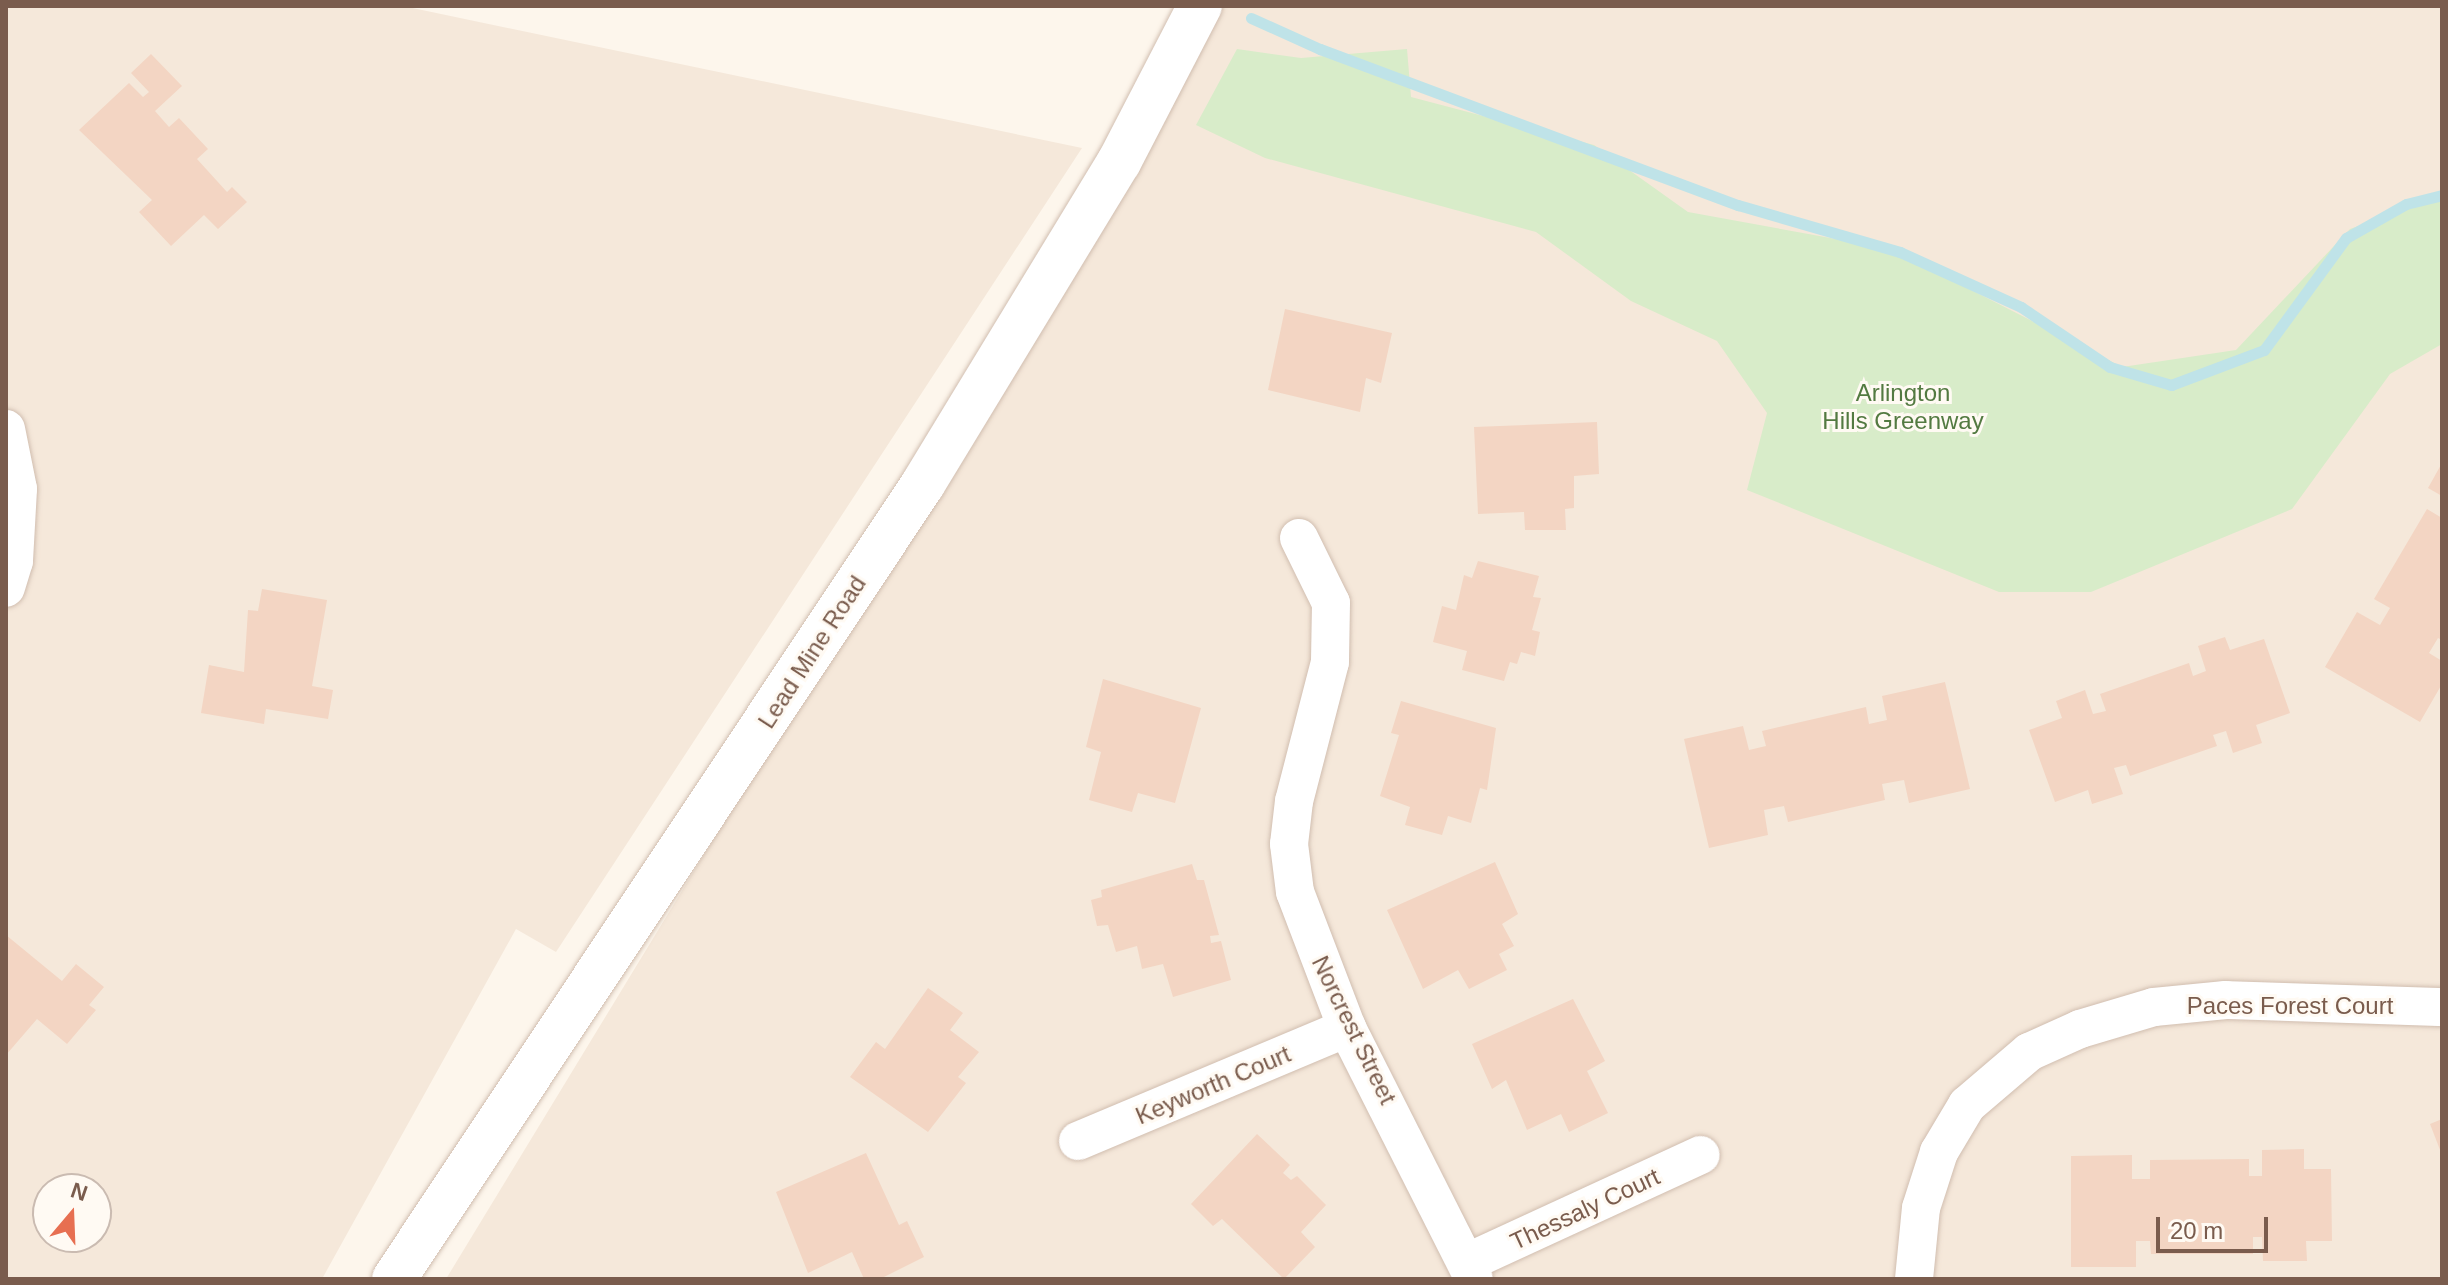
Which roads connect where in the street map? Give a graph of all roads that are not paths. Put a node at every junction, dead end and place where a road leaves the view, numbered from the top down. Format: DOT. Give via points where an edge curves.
graph roads {
  1 [pos="1200,6"];
  2 [pos="6,429"];
  3 [pos="1299,538"];
  4 [pos="6,588"];
  5 [pos="2442,1007"];
  6 [pos="1347,1028"];
  7 [pos="1078,1141"];
  8 [pos="1701,1155"];
  9 [pos="1471,1271"];
  10 [pos="394,1279"];
  11 [pos="1914,1279"];
  1 -- 10 [label="main road, Lead Mine Road" via="1119,162 931,471"];
  2 -- 4 [label="street" via="18,489 14,561"];
  3 -- 6 [label="street, Norcrest Street" via="1331,603 1330,662 1294,801 1289,844 1295,892"];
  5 -- 11 [label="street, Paces Forest Court" via="2226,1000 2154,1007 2080,1029 2029,1052 1967,1105 1939,1152 1921,1208"];
  6 -- 7 [label="street, Keyworth Court"];
  6 -- 9 [label="street, Norcrest Street"];
  8 -- 9 [label="street, Thessaly Court"];
}
